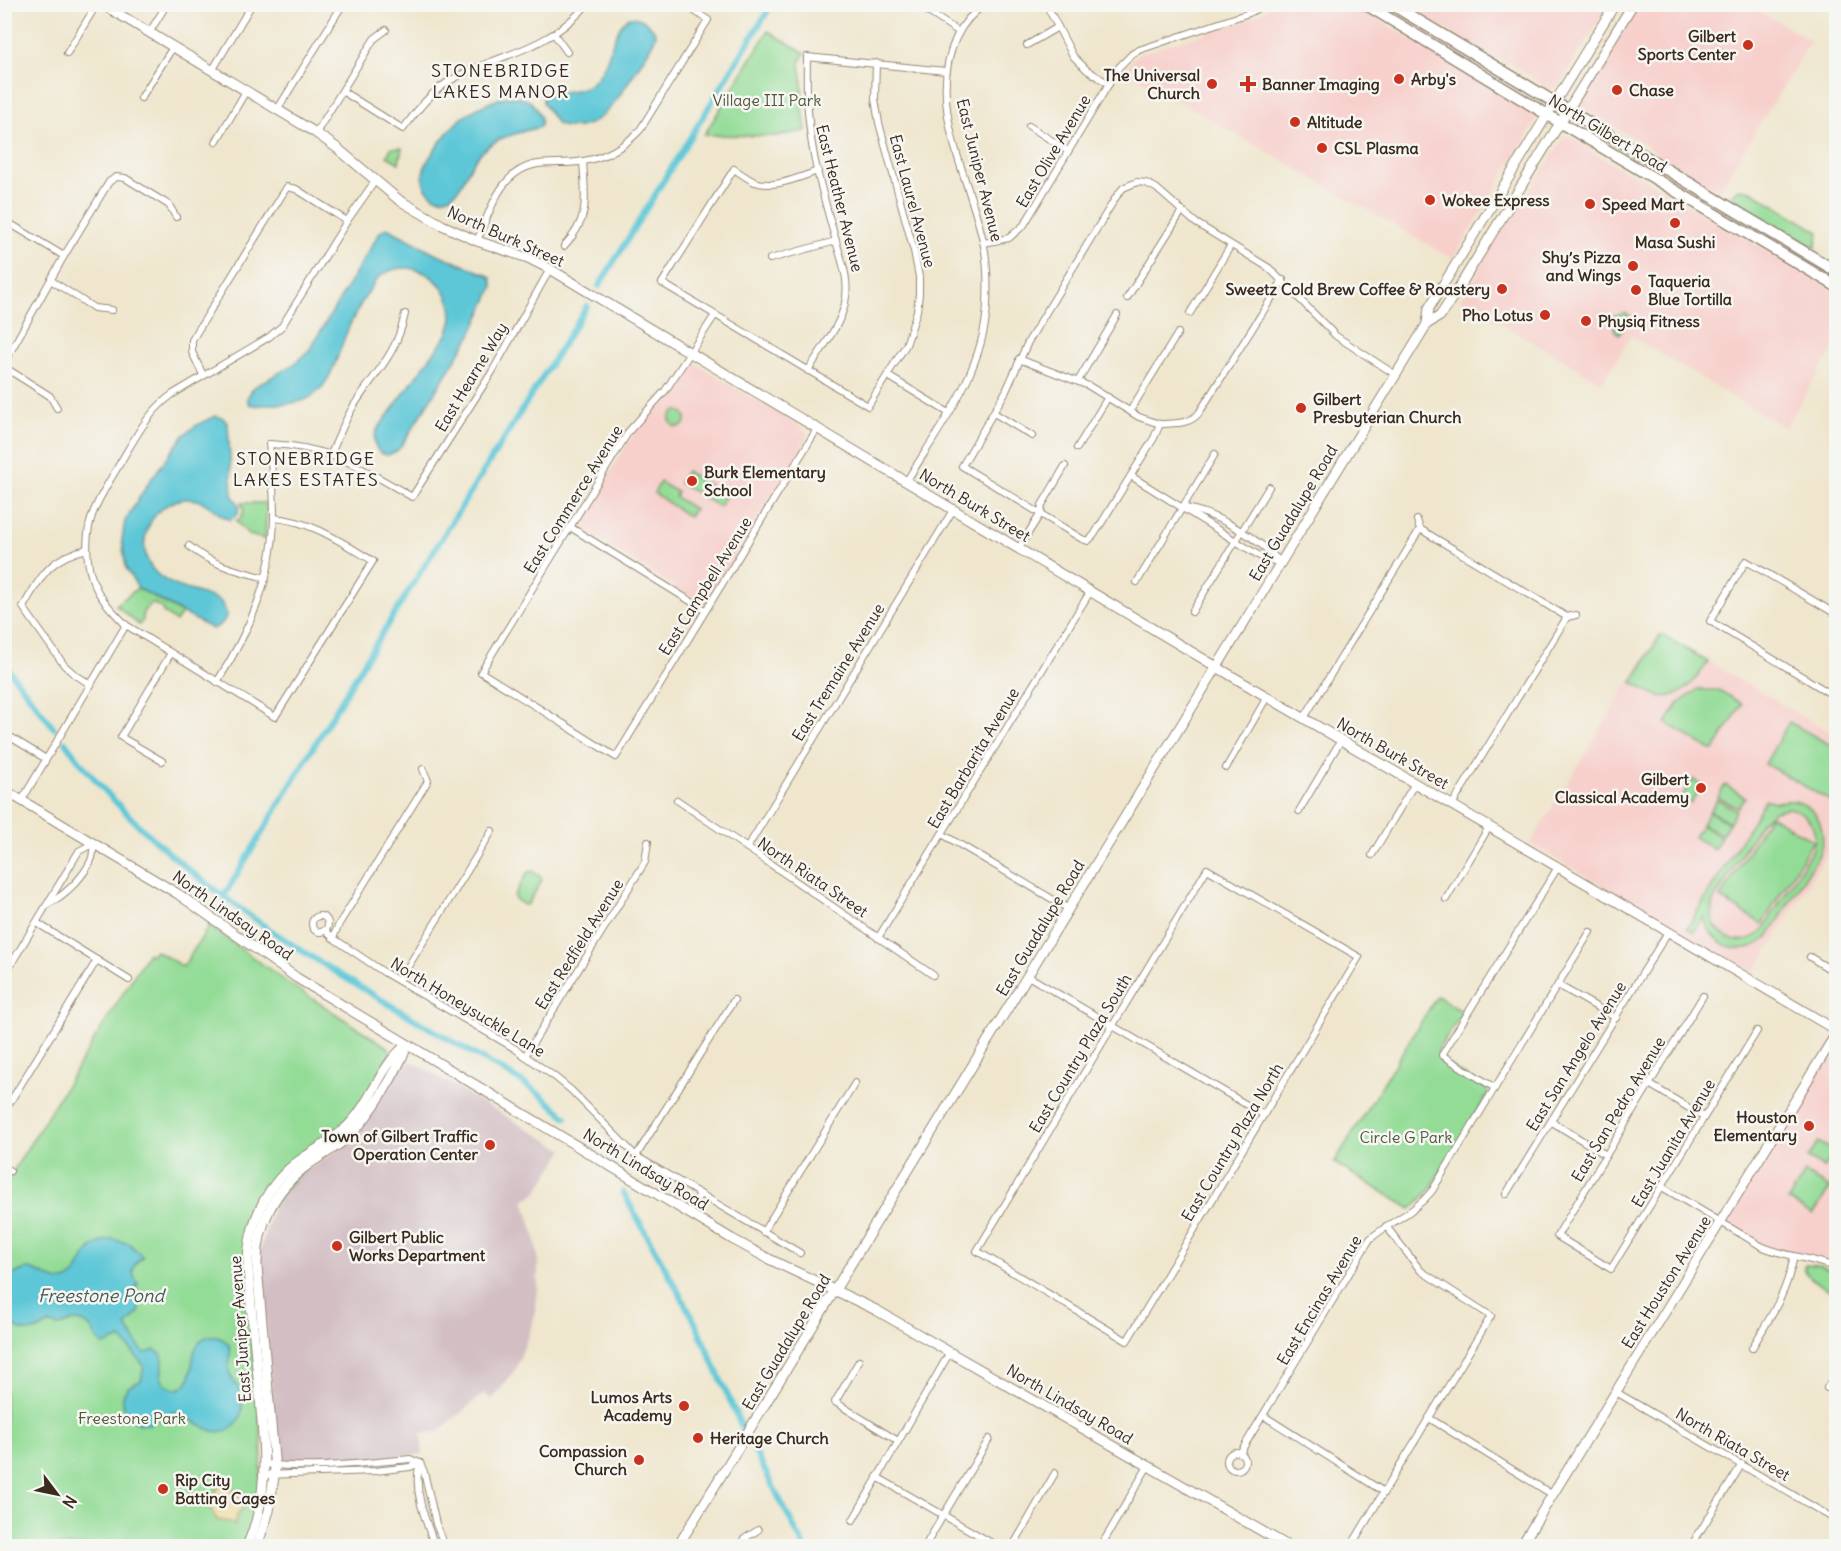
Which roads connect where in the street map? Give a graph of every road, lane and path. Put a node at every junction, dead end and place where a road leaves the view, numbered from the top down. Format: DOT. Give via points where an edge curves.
graph roads {
  1 [pos="97,4"];
  2 [pos="102,4"];
  3 [pos="167,4"];
  4 [pos="252,4"];
  5 [pos="342,4"];
  6 [pos="588,4"];
  7 [pos="684,4"];
  8 [pos="916,4"];
  9 [pos="986,4"];
  10 [pos="1046,4"];
  11 [pos="1266,4"];
  12 [pos="1365,4"];
  13 [pos="1391,4"];
  14 [pos="1615,4"];
  15 [pos="1633,4"];
  16 [pos="1058,27"];
  17 [pos="1405,29"];
  18 [pos="386,30"];
  19 [pos="959,32"];
  20 [pos="149,33"];
  21 [pos="554,34"];
  22 [pos="1447,37"];
  23 [pos="1027,45"];
  24 [pos="173,47"];
  25 [pos="567,52"];
  26 [pos="67,53"];
  27 [pos="876,63"];
  28 [pos="212,71"];
  29 [pos="945,71"];
  30 [pos="1109,84"];
  31 [pos="342,91"];
  32 [pos="246,92"];
  33 [pos="141,98"];
  34 [pos="1551,109"];
  35 [pos="277,110"];
  36 [pos="1565,117"];
  37 [pos="1029,126"];
  38 [pos="316,133"];
  39 [pos="216,142"];
  40 [pos="1068,151"];
  41 [pos="583,161"];
  42 [pos="818,171"];
  43 [pos="375,181"];
  44 [pos="1182,211"];
  45 [pos="176,217"];
  46 [pos="4,220"];
  47 [pos="347,221"];
  48 [pos="477,241"];
  49 [pos="836,241"];
  50 [pos="984,243"];
  51 [pos="1231,245"];
  52 [pos="564,246"];
  53 [pos="64,256"];
  54 [pos="770,259"];
  55 [pos="1797,262"];
  56 [pos="550,269"];
  57 [pos="1835,270"];
  58 [pos="1283,280"];
  59 [pos="52,281"];
  60 [pos="1836,286"];
  61 [pos="1127,298"];
  62 [pos="112,310"];
  63 [pos="1190,312"];
  64 [pos="405,314"];
  65 [pos="715,315"];
  66 [pos="1117,315"];
  67 [pos="1427,324"];
  68 [pos="1178,333"];
  69 [pos="691,354"];
  70 [pos="1019,359"];
  71 [pos="4,365"];
  72 [pos="808,371"];
  73 [pos="203,375"];
  74 [pos="1396,375"];
  75 [pos="888,376"];
  76 [pos="1078,381"];
  77 [pos="1108,397"];
  78 [pos="57,408"];
  79 [pos="1130,411"];
  80 [pos="949,413"];
  81 [pos="994,413"];
  82 [pos="1160,424"];
  83 [pos="816,429"];
  84 [pos="1032,436"];
  85 [pos="1077,448"];
  86 [pos="331,454"];
  87 [pos="1215,454"];
  88 [pos="1065,466"];
  89 [pos="1131,476"];
  90 [pos="906,482"];
  91 [pos="1269,487"];
  92 [pos="1182,507"];
  93 [pos="953,510"];
  94 [pos="1041,513"];
  95 [pos="274,518"];
  96 [pos="1417,520"];
  97 [pos="570,527"];
  98 [pos="1420,529"];
  99 [pos="1241,532"];
  100 [pos="1235,542"];
  101 [pos="189,546"];
  102 [pos="87,549"];
  103 [pos="1018,549"];
  104 [pos="1281,563"];
  105 [pos="266,578"];
  106 [pos="1137,582"];
  107 [pos="1090,592"];
  108 [pos="705,610"];
  109 [pos="1192,612"];
  110 [pos="1836,614"];
  111 [pos="1576,615"];
  112 [pos="1567,617"];
  113 [pos="126,625"];
  114 [pos="171,653"];
  115 [pos="1217,667"];
  116 [pos="217,682"];
  117 [pos="91,684"];
  118 [pos="1836,696"];
  119 [pos="1267,697"];
  120 [pos="1304,718"];
  121 [pos="4,733"];
  122 [pos="1341,740"];
  123 [pos="616,757"];
  124 [pos="46,759"];
  125 [pos="162,761"];
  126 [pos="1226,768"];
  127 [pos="423,769"];
  128 [pos="1415,783"];
  129 [pos="4,790"];
  130 [pos="21,800"];
  131 [pos="677,800"];
  132 [pos="1452,805"];
  133 [pos="1299,811"];
  134 [pos="1489,827"];
  135 [pos="492,831"];
  136 [pos="942,834"];
  137 [pos="648,842"];
  138 [pos="94,843"];
  139 [pos="747,848"];
  140 [pos="1372,855"];
  141 [pos="1557,867"];
  142 [pos="1446,899"];
  143 [pos="50,903"];
  144 [pos="1069,909"];
  145 [pos="37,923"];
  146 [pos="325,930"];
  147 [pos="1590,932"];
  148 [pos="1668,932"];
  149 [pos="333,938"];
  150 [pos="878,938"];
  151 [pos="1359,957"];
  152 [pos="1810,957"];
  153 [pos="97,960"];
  154 [pos="1836,973"];
  155 [pos="933,975"];
  156 [pos="4,976"];
  157 [pos="1028,976"];
  158 [pos="129,980"];
  159 [pos="399,981"];
  160 [pos="1558,985"];
  161 [pos="1702,996"];
  162 [pos="734,1000"];
  163 [pos="1616,1018"];
  164 [pos="1112,1027"];
  165 [pos="1757,1031"];
  166 [pos="1836,1032"];
  167 [pos="407,1045"];
  168 [pos="525,1056"];
  169 [pos="855,1083"];
  170 [pos="1649,1084"];
  171 [pos="1495,1088"];
  172 [pos="4,1112"];
  173 [pos="1264,1115"];
  174 [pos="1704,1117"];
  175 [pos="1552,1122"];
  176 [pos="1606,1155"];
  177 [pos="636,1156"];
  178 [pos="1662,1187"];
  179 [pos="700,1194"];
  180 [pos="1506,1194"];
  181 [pos="689,1212"];
  182 [pos="1721,1222"];
  183 [pos="1386,1226"];
  184 [pos="763,1232"];
  185 [pos="800,1253"];
  186 [pos="1794,1256"];
  187 [pos="1836,1268"];
  188 [pos="1611,1269"];
  189 [pos="835,1290"];
  190 [pos="1127,1341"];
  191 [pos="1752,1348"];
  192 [pos="950,1352"];
  193 [pos="859,1361"];
  194 [pos="1836,1373"];
  195 [pos="1827,1388"];
  196 [pos="1616,1392"];
  197 [pos="1264,1416"];
  198 [pos="1429,1418"];
  199 [pos="989,1439"];
  200 [pos="898,1441"];
  201 [pos="1240,1453"];
  202 [pos="420,1463"];
  203 [pos="1742,1464"];
  204 [pos="1148,1466"];
  205 [pos="270,1470"];
  206 [pos="1055,1473"];
  207 [pos="877,1477"];
  208 [pos="1384,1492"];
  209 [pos="1553,1495"];
  210 [pos="943,1516"];
  211 [pos="853,1520"];
  212 [pos="1836,1520"];
  213 [pos="758,1530"];
  214 [pos="247,1546"];
  215 [pos="256,1546"];
  216 [pos="435,1546"];
  217 [pos="445,1546"];
  218 [pos="678,1546"];
  219 [pos="740,1546"];
  220 [pos="925,1546"];
  221 [pos="997,1546"];
  222 [pos="1013,1546"];
  223 [pos="1101,1546"];
  224 [pos="1288,1546"];
  225 [pos="1350,1546"];
  226 [pos="1521,1546"];
  227 [pos="1691,1546"];
  1 -- 26 [label="street"];
  2 -- 20 [label="main road, North Burk Street"];
  3 -- 20 [label="street"];
  4 -- 28 [label="street"];
  5 -- 35 [label="street"];
  6 -- 21 [label="street"];
  7 -- 41 [label="street" via="708,20 640,130 610,154"];
  8 -- 19 [label="street"];
  9 -- 19 [label="street, East Juniper Avenue"];
  10 -- 16 [label="street"];
  11 -- 30 [label="street, East Olive Avenue" via="1249,14 1139,50 1125,61"];
  12 -- 17 [label="main road, North Gilbert Road"];
  13 -- 22 [label="main road, North Gilbert Road"];
  14 -- 34 [label="main road, East Guadalupe Road"];
  15 -- 36 [label="main road, East Guadalupe Road"];
  16 -- 23 [label="street"];
  16 -- 30 [label="street" via="1080,64"];
  17 -- 22 [label="main road" via="1419,30 1435,39"];
  17 -- 34 [label="main road, North Gilbert Road"];
  18 -- 31 [label="street" via="374,39"];
  19 -- 29 [label="street, East Juniper Avenue"];
  20 -- 24 [label="main road, North Burk Street"];
  21 -- 25 [label="street"];
  21 -- 31 [label="street" via="446,83 403,129"];
  22 -- 34 [label="main road, North Gilbert Road"];
  24 -- 28 [label="main road, North Burk Street"];
  24 -- 33 [label="street"];
  27 -- 29 [label="street"];
  27 -- 42 [label="street, East Heather Avenue" via="807,57 807,119"];
  27 -- 75 [label="street, East Laurel Avenue" via="879,123 920,277 912,330"];
  28 -- 32 [label="main road, North Burk Street"];
  29 -- 50 [label="street, East Juniper Avenue" via="948,116"];
  30 -- 40 [label="street, East Olive Avenue"];
  31 -- 38 [label="street"];
  32 -- 35 [label="main road, North Burk Street"];
  32 -- 39 [label="street"];
  34 -- 36 [label="main road, North Gilbert Road"];
  34 -- 36 [label="main road, North Gilbert Road"];
  34 -- 67 [label="main road, East Guadalupe Road" via="1429,308"];
  35 -- 38 [label="main road, North Burk Street"];
  36 -- 55 [label="main road, North Gilbert Road"];
  36 -- 57 [label="main road, North Gilbert Road"];
  36 -- 67 [label="main road, East Guadalupe Road" via="1440,316"];
  37 -- 40 [label="street"];
  38 -- 43 [label="main road, North Burk Street"];
  40 -- 50 [label="street, East Olive Avenue" via="1024,225 1009,238"];
  41 -- 48 [label="street" via="534,164 520,170 500,191"];
  41 -- 52 [label="street" via="583,220"];
  42 -- 49 [label="street, East Heather Avenue"];
  42 -- 65 [label="street" via="768,184 756,182 734,169 662,283"];
  43 -- 47 [label="street"];
  43 -- 48 [label="main road, North Burk Street" via="408,205"];
  44 -- 51 [label="street"];
  44 -- 61 [label="street"];
  44 -- 70 [label="street" via="1150,185 1142,182 1122,188"];
  45 -- 53 [label="street" via="169,205 125,178 116,177 109,182"];
  46 -- 53 [label="street"];
  47 -- 73 [label="street" via="282,326"];
  47 -- 73 [label="street" via="287,186 192,340 192,352"];
  48 -- 56 [label="main road, North Burk Street"];
  49 -- 54 [label="street"];
  49 -- 72 [label="street, East Heather Avenue" via="846,272 845,306"];
  50 -- 80 [label="street, East Juniper Avenue" via="984,329 973,366"];
  51 -- 58 [label="street"];
  51 -- 63 [label="street"];
  53 -- 59 [label="street"];
  55 -- 57 [label="main road" via="1807,260 1827,272"];
  55 -- 60 [label="main road, North Gilbert Road"];
  56 -- 69 [label="main road, North Burk Street"];
  56 -- 86 [label="street, East Hearne Way" via="492,372 412,497"];
  58 -- 74 [label="street" via="1336,336"];
  58 -- 82 [label="street" via="1193,421"];
  59 -- 62 [label="street" via="94,308"];
  59 -- 71 [label="street"];
  64 -- 86 [label="street" via="389,358 353,406"];
  65 -- 69 [label="street, East Commerce Avenue"];
  65 -- 72 [label="street"];
  66 -- 76 [label="street"];
  67 -- 74 [label="main road, East Guadalupe Road"];
  68 -- 79 [label="street"];
  69 -- 83 [label="main road, North Burk Street"];
  69 -- 97 [label="street, East Commerce Avenue" via="629,431"];
  70 -- 76 [label="street"];
  70 -- 81 [label="street"];
  71 -- 78 [label="street" via="50,396"];
  72 -- 75 [label="street, East Laurel Avenue" via="868,406"];
  73 -- 102 [label="street" via="159,404 148,417 95,507 88,526"];
  74 -- 104 [label="main road, East Guadalupe Road"];
  75 -- 80 [label="street"];
  76 -- 77 [label="street"];
  77 -- 79 [label="street"];
  77 -- 85 [label="street"];
  79 -- 82 [label="street"];
  80 -- 90 [label="street, East Juniper Avenue"];
  81 -- 84 [label="street"];
  81 -- 94 [label="street" via="962,466"];
  82 -- 89 [label="street"];
  83 -- 90 [label="main road, North Burk Street"];
  83 -- 108 [label="street, East Campbell Avenue"];
  86 -- 95 [label="street" via="290,444 269,444"];
  87 -- 92 [label="street"];
  88 -- 94 [label="street"];
  89 -- 92 [label="street"];
  89 -- 94 [label="street" via="1088,540"];
  90 -- 93 [label="main road, North Burk Street"];
  91 -- 99 [label="street"];
  92 -- 99 [label="street" via="1209,514"];
  92 -- 100 [label="street"];
  92 -- 106 [label="street"];
  93 -- 103 [label="main road, North Burk Street"];
  93 -- 139 [label="street, East Tremaine Avenue"];
  94 -- 103 [label="street"];
  95 -- 105 [label="street"];
  95 -- 116 [label="street" via="323,531 373,561 275,717"];
  96 -- 98 [label="street"];
  97 -- 108 [label="street"];
  97 -- 123 [label="street, East Commerce Avenue" via="482,672"];
  98 -- 112 [label="street"];
  98 -- 120 [label="street"];
  99 -- 100 [label="street"];
  99 -- 104 [label="street"];
  100 -- 104 [label="street"];
  100 -- 109 [label="street"];
  101 -- 105 [label="street" via="202,558"];
  102 -- 113 [label="street" via="96,590"];
  102 -- 117 [label="street" via="70,553 50,566 23,607 64,664"];
  103 -- 107 [label="main road, North Burk Street"];
  104 -- 115 [label="main road, East Guadalupe Road"];
  105 -- 116 [label="street" via="248,628"];
  107 -- 115 [label="main road, North Burk Street"];
  107 -- 136 [label="street, East Barbarita Avenue"];
  108 -- 123 [label="street, East Campbell Avenue"];
  110 -- 118 [label="street" via="1746,561 1710,621"];
  111 -- 112 [label="street"];
  112 -- 132 [label="street"];
  113 -- 114 [label="street"];
  113 -- 117 [label="street"];
  114 -- 116 [label="street"];
  114 -- 125 [label="street" via="121,737"];
  115 -- 119 [label="main road, North Burk Street"];
  115 -- 144 [label="main road, East Guadalupe Road"];
  117 -- 124 [label="street"];
  119 -- 120 [label="main road, North Burk Street"];
  119 -- 126 [label="street"];
  120 -- 122 [label="main road, North Burk Street"];
  121 -- 124 [label="street"];
  122 -- 128 [label="main road, North Burk Street"];
  122 -- 133 [label="street"];
  124 -- 130 [label="street"];
  127 -- 149 [label="street" via="428,781"];
  128 -- 132 [label="main road, North Burk Street"];
  128 -- 140 [label="street"];
  129 -- 130 [label="main road, North Lindsay Road"];
  130 -- 138 [label="main road, North Lindsay Road"];
  131 -- 139 [label="street, North Riata Street"];
  132 -- 134 [label="main road, North Burk Street"];
  134 -- 141 [label="main road, North Burk Street"];
  134 -- 142 [label="street"];
  135 -- 159 [label="street"];
  136 -- 144 [label="street"];
  136 -- 150 [label="street, East Barbarita Avenue"];
  137 -- 168 [label="street, East Redfield Avenue" via="645,862"];
  138 -- 143 [label="street" via="79,851"];
  138 -- 143 [label="street" via="92,858 78,879"];
  138 -- 167 [label="main road, North Lindsay Road" via="178,894 297,978"];
  139 -- 150 [label="street, North Riata Street"];
  141 -- 148 [label="main road, North Burk Street"];
  141 -- 171 [label="street" via="1442,1055"];
  143 -- 145 [label="street"];
  144 -- 157 [label="main road, East Guadalupe Road"];
  145 -- 153 [label="street"];
  145 -- 156 [label="street"];
  146 -- 149 [label="street, North Honeysuckle Lane"];
  147 -- 160 [label="street, East Encinas Avenue"];
  148 -- 163 [label="street, East San Angelo Avenue"];
  148 -- 166 [label="main road, North Burk Street"];
  149 -- 159 [label="street, North Honeysuckle Lane"];
  150 -- 155 [label="street, North Riata Street"];
  151 -- 164 [label="street, East Country Plaza South" via="1207,869"];
  151 -- 173 [label="street, East Country Plaza North"];
  152 -- 154 [label="street"];
  153 -- 158 [label="street"];
  153 -- 172 [label="street"];
  157 -- 164 [label="street"];
  157 -- 189 [label="main road, East Guadalupe Road"];
  159 -- 168 [label="street, North Honeysuckle Lane"];
  160 -- 163 [label="street"];
  160 -- 171 [label="street, East Encinas Avenue"];
  161 -- 170 [label="street, East San Pedro Avenue"];
  162 -- 177 [label="street"];
  163 -- 175 [label="street, East San Angelo Avenue"];
  164 -- 173 [label="street"];
  164 -- 190 [label="street, East Country Plaza South" via="977,1251"];
  165 -- 174 [label="street, East Juanita Avenue"];
  166 -- 182 [label="main road, East Houston Avenue"];
  167 -- 181 [label="main road, North Lindsay Road"];
  167 -- 205 [label="main road, East Juniper Avenue" via="394,1054 348,1126 276,1183 262,1204 253,1229 248,1268"];
  168 -- 177 [label="street, North Honeysuckle Lane" via="571,1090"];
  169 -- 184 [label="street"];
  170 -- 174 [label="street"];
  170 -- 176 [label="street, East San Pedro Avenue"];
  171 -- 183 [label="street, East Encinas Avenue" via="1432,1191 1416,1209"];
  173 -- 190 [label="street, East Country Plaza North"];
  174 -- 178 [label="street, East Juanita Avenue"];
  175 -- 176 [label="street"];
  175 -- 180 [label="street, East San Angelo Avenue"];
  176 -- 188 [label="street, East San Pedro Avenue" via="1557,1236"];
  177 -- 179 [label="street, North Honeysuckle Lane"];
  178 -- 182 [label="street"];
  178 -- 188 [label="street, East Juanita Avenue"];
  179 -- 181 [label="street"];
  179 -- 184 [label="street, North Honeysuckle Lane"];
  181 -- 189 [label="main road, North Lindsay Road" via="769,1259"];
  182 -- 186 [label="street" via="1761,1246"];
  182 -- 196 [label="main road, East Houston Avenue"];
  183 -- 197 [label="street, East Encinas Avenue" via="1370,1239"];
  183 -- 198 [label="street" via="1421,1271 1491,1316"];
  184 -- 185 [label="street, North Honeysuckle Lane"];
  186 -- 187 [label="street"];
  186 -- 191 [label="street" via="1782,1299"];
  189 -- 192 [label="main road, North Lindsay Road"];
  189 -- 218 [label="main road, East Guadalupe Road"];
  192 -- 200 [label="street"];
  192 -- 204 [label="main road, North Lindsay Road"];
  193 -- 200 [label="street" via="835,1402"];
  194 -- 195 [label="street"];
  196 -- 203 [label="street, North Riata Street"];
  196 -- 209 [label="main road, East Houston Avenue"];
  197 -- 201 [label="street, East Encinas Avenue"];
  197 -- 208 [label="street"];
  198 -- 208 [label="street"];
  198 -- 209 [label="street"];
  199 -- 210 [label="street"];
  200 -- 207 [label="street"];
  202 -- 205 [label="street" via="375,1471"];
  202 -- 216 [label="street" via="420,1492"];
  202 -- 217 [label="street"];
  203 -- 212 [label="street, North Riata Street"];
  203 -- 227 [label="street"];
  204 -- 223 [label="street"];
  204 -- 224 [label="main road, North Lindsay Road"];
  205 -- 214 [label="main road, East Juniper Avenue"];
  205 -- 215 [label="main road, East Juniper Avenue" via="269,1511"];
  206 -- 222 [label="street"];
  207 -- 210 [label="street"];
  207 -- 211 [label="street"];
  208 -- 225 [label="street"];
  209 -- 226 [label="main road, East Houston Avenue"];
  210 -- 220 [label="street"];
  210 -- 221 [label="street"];
  213 -- 219 [label="street"];
}
